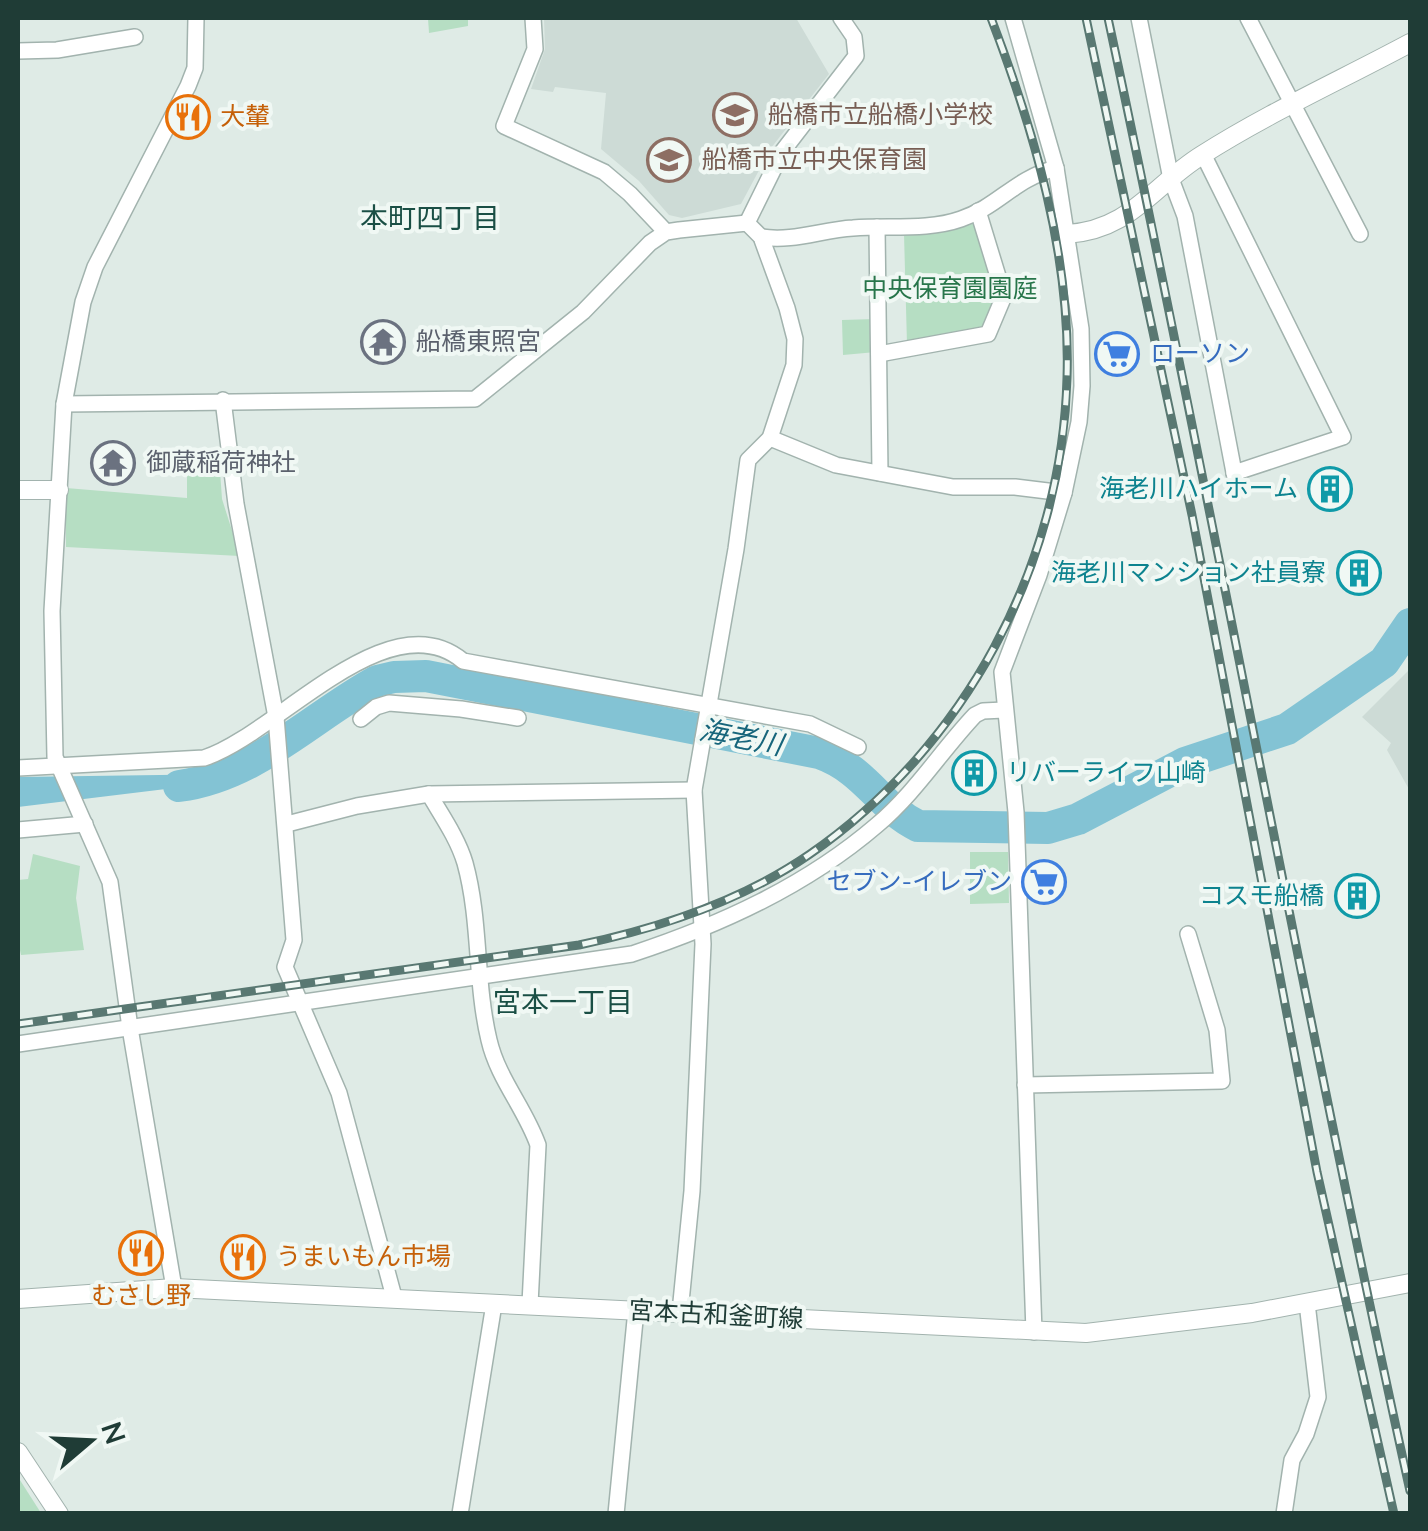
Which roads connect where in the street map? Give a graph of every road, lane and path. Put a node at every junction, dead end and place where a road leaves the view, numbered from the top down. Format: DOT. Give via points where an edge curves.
graph roads {
  1 [pos="196,18"];
  2 [pos="533,18"];
  3 [pos="864,18"];
  4 [pos="1013,18"];
  5 [pos="1139,18"];
  6 [pos="1248,18"];
  7 [pos="845,24"];
  8 [pos="136,37"];
  9 [pos="1410,43"];
  10 [pos="18,52"];
  11 [pos="1294,105"];
  12 [pos="1202,154"];
  13 [pos="1056,168"];
  14 [pos="1170,179"];
  15 [pos="978,212"];
  16 [pos="746,223"];
  17 [pos="877,228"];
  18 [pos="666,232"];
  19 [pos="1067,234"];
  20 [pos="1360,234"];
  21 [pos="761,237"];
  22 [pos="878,354"];
  23 [pos="223,400"];
  24 [pos="64,404"];
  25 [pos="770,438"];
  26 [pos="880,474"];
  27 [pos="18,490"];
  28 [pos="59,490"];
  29 [pos="1064,492"];
  30 [pos="707,710"];
  31 [pos="1004,710"];
  32 [pos="518,718"];
  33 [pos="361,719"];
  34 [pos="277,721"];
  35 [pos="858,747"];
  36 [pos="18,768"];
  37 [pos="61,771"];
  38 [pos="694,790"];
  39 [pos="429,794"];
  40 [pos="82,817"];
  41 [pos="286,824"];
  42 [pos="18,830"];
  43 [pos="700,931"];
  44 [pos="1188,934"];
  45 [pos="480,977"];
  46 [pos="298,1004"];
  47 [pos="130,1028"];
  48 [pos="18,1044"];
  49 [pos="1025,1085"];
  50 [pos="1410,1286"];
  51 [pos="174,1288"];
  52 [pos="394,1297"];
  53 [pos="18,1298"];
  54 [pos="1306,1303"];
  55 [pos="494,1304"];
  56 [pos="530,1304"];
  57 [pos="636,1310"];
  58 [pos="680,1312"];
  59 [pos="1034,1332"];
  60 [pos="18,1452"];
  61 [pos="58,1514"];
  62 [pos="460,1514"];
  63 [pos="616,1514"];
  64 [pos="1284,1514"];
  1 -- 24 [label="street" via="188,86 89,282"];
  2 -- 18 [label="street" via="535,49 504,126 604,172"];
  3 -- 7 [label="street"];
  4 -- 13 [label="street"];
  5 -- 14 [label="street"];
  6 -- 11 [label="street"];
  7 -- 16 [label="street" via="856,56 782,152"];
  8 -- 10 [label="street"];
  9 -- 11 [label="street"];
  11 -- 12 [label="street"];
  11 -- 20 [label="street"];
  12 -- 14 [label="street"];
  12 -- 14 [label="street" via="1343,437 1235,481 1185,216"];
  13 -- 15 [label="street" via="1013,185"];
  13 -- 19 [label="street"];
  14 -- 19 [label="street" via="1111,225"];
  15 -- 17 [label="street" via="946,223"];
  15 -- 22 [label="street" via="1004,296 988,334"];
  16 -- 18 [label="street"];
  16 -- 21 [label="street"];
  17 -- 21 [label="street"];
  17 -- 22 [label="street"];
  18 -- 23 [label="street" via="475,399"];
  19 -- 29 [label="street" via="1082,386"];
  21 -- 25 [label="street" via="795,339 794,366"];
  22 -- 26 [label="street"];
  23 -- 24 [label="street"];
  23 -- 34 [label="street"];
  24 -- 28 [label="street"];
  25 -- 26 [label="street" via="836,465"];
  25 -- 30 [label="street" via="748,460"];
  26 -- 29 [label="street" via="952,487"];
  27 -- 28 [label="street"];
  28 -- 37 [label="street" via="52,611 55,757"];
  29 -- 31 [label="street" via="1002,672"];
  30 -- 34 [label="street" via="463,661 424,642 368,658"];
  30 -- 35 [label="street" via="810,724"];
  30 -- 38 [label="street"];
  31 -- 43 [label="street" via="974,715 908,794 842,852"];
  31 -- 49 [label="street" via="1018,845"];
  32 -- 33 [label="street" via="388,703"];
  34 -- 37 [label="street" via="204,758"];
  34 -- 41 [label="street"];
  36 -- 37 [label="street"];
  37 -- 40 [label="street"];
  38 -- 39 [label="street"];
  38 -- 43 [label="street"];
  39 -- 41 [label="street"];
  39 -- 45 [label="street" via="464,860"];
  40 -- 42 [label="street"];
  40 -- 47 [label="street" via="110,882"];
  41 -- 46 [label="street" via="294,940 284,967"];
  43 -- 45 [label="street" via="632,954"];
  43 -- 58 [label="street" via="692,1191"];
  44 -- 49 [label="street" via="1217,1030 1222,1081"];
  45 -- 46 [label="street"];
  45 -- 56 [label="street" via="497,1068 538,1145"];
  46 -- 47 [label="street"];
  46 -- 52 [label="street" via="339,1093"];
  47 -- 48 [label="street"];
  47 -- 51 [label="street"];
  49 -- 59 [label="street"];
  50 -- 54 [label="street, 宮本古和釜町線"];
  51 -- 52 [label="street, 宮本古和釜町線"];
  51 -- 53 [label="street, 宮本古和釜町線"];
  52 -- 55 [label="street, 宮本古和釜町線"];
  54 -- 59 [label="street, 宮本古和釜町線" via="1150,1327"];
  54 -- 64 [label="street" via="1318,1397 1292,1460"];
  55 -- 56 [label="street, 宮本古和釜町線"];
  55 -- 62 [label="street"];
  56 -- 57 [label="street, 宮本古和釜町線"];
  57 -- 58 [label="street, 宮本古和釜町線"];
  57 -- 63 [label="street"];
  58 -- 59 [label="street, 宮本古和釜町線"];
  60 -- 61 [label="street"];
}
